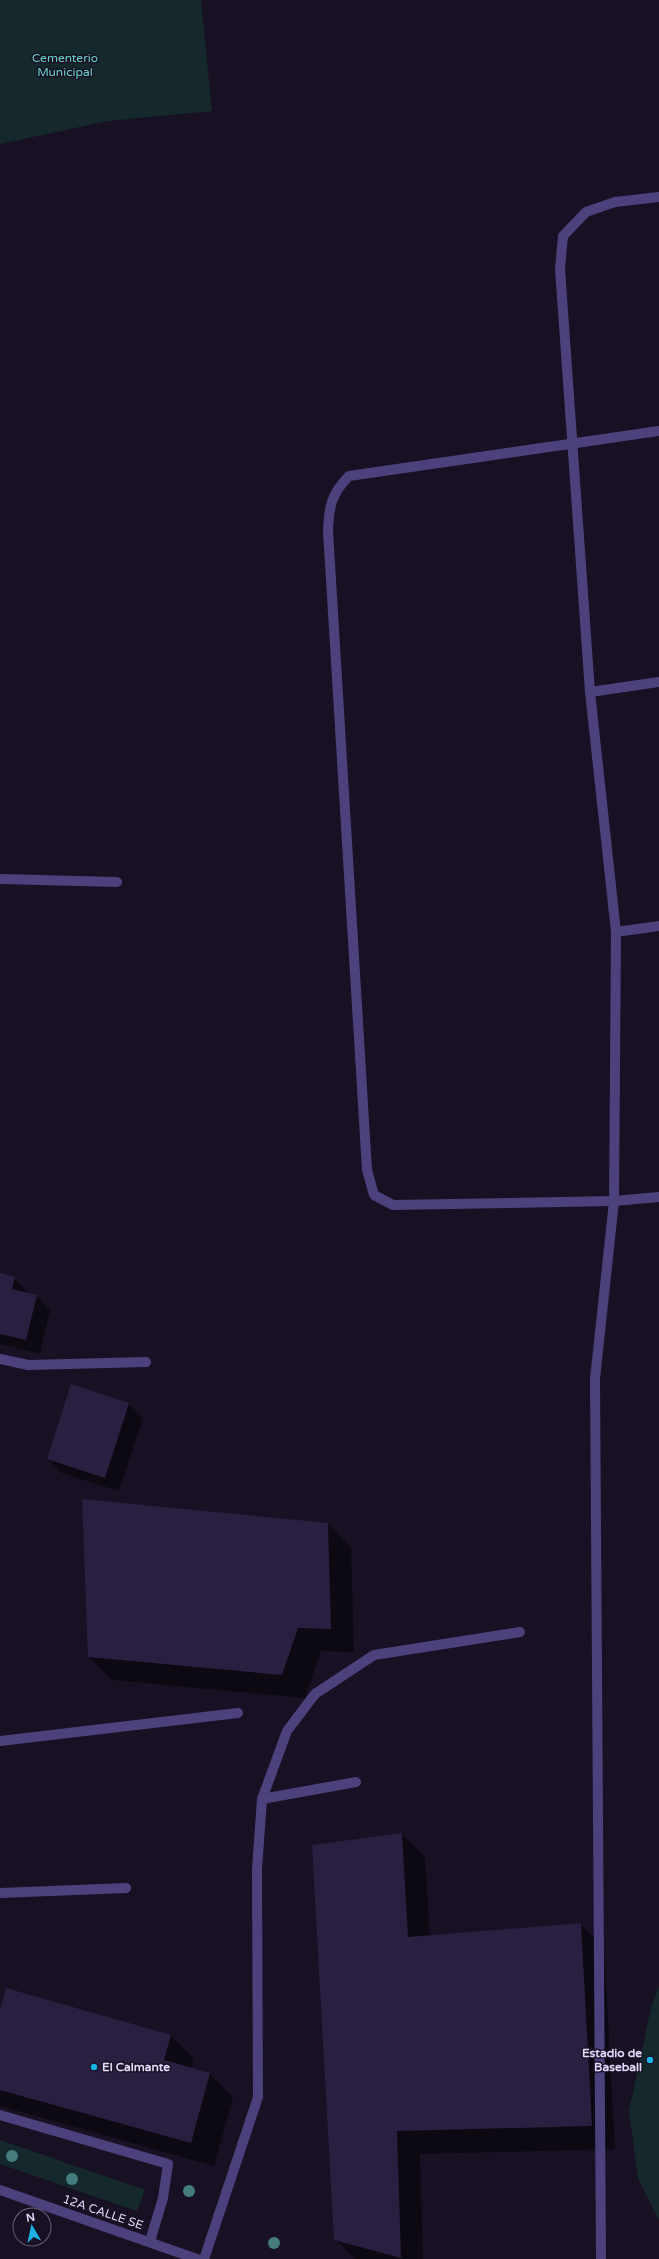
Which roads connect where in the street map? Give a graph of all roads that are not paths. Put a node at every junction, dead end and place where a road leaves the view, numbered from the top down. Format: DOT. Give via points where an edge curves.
graph roads {
  1 [pos="659,197"];
  2 [pos="659,431"];
  3 [pos="572,442"];
  4 [pos="659,682"];
  5 [pos="590,692"];
  6 [pos="0,879"];
  7 [pos="117,882"];
  8 [pos="659,926"];
  9 [pos="616,932"];
  10 [pos="659,1197"];
  11 [pos="614,1201"];
  12 [pos="0,1359"];
  13 [pos="146,1362"];
  14 [pos="520,1632"];
  15 [pos="238,1713"];
  16 [pos="0,1740"];
  17 [pos="356,1782"];
  18 [pos="262,1799"];
  19 [pos="126,1888"];
  20 [pos="0,1893"];
  21 [pos="0,2115"];
  22 [pos="0,2190"];
  23 [pos="150,2241"];
  24 [pos="197,2259"];
  25 [pos="204,2259"];
  26 [pos="601,2259"];
  1 -- 3 [label="street" via="615,202 586,212 563,236 560,269"];
  2 -- 3 [label="street"];
  3 -- 5 [label="street"];
  3 -- 11 [label="street" via="349,476 338,487 329,507 329,539 367,1170 374,1195 393,1205"];
  4 -- 5 [label="street"];
  5 -- 9 [label="street"];
  6 -- 7 [label="street"];
  8 -- 9 [label="street"];
  9 -- 11 [label="street"];
  10 -- 11 [label="street"];
  11 -- 26 [label="street" via="595,1379"];
  12 -- 13 [label="street" via="28,1366"];
  14 -- 18 [label="street" via="374,1655 315,1694 287,1731"];
  15 -- 16 [label="street"];
  17 -- 18 [label="street"];
  18 -- 25 [label="street" via="257,1869 258,2097"];
  19 -- 20 [label="street"];
  21 -- 23 [label="street" via="168,2164 163,2198"];
  22 -- 23 [label="street, 12A CALLE SE"];
  23 -- 24 [label="street, 12A CALLE SE"];
}
